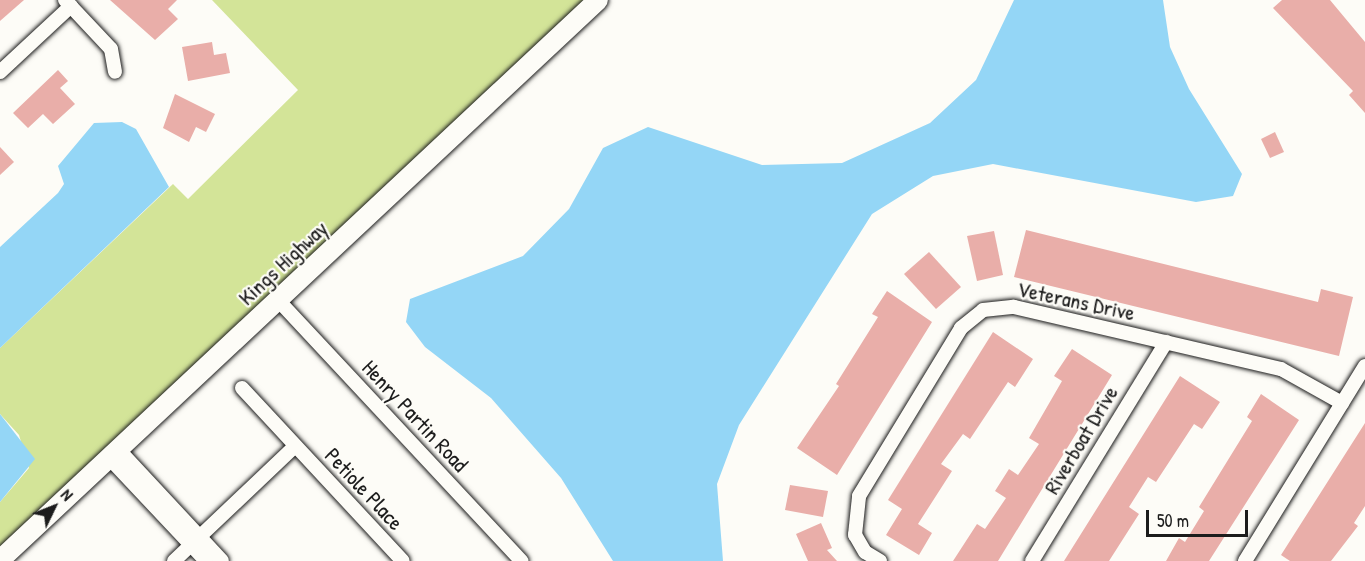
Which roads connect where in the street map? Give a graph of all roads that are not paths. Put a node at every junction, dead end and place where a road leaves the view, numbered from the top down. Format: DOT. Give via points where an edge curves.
graph roads {
  1 [pos="597,0"];
  2 [pos="68,3"];
  3 [pos="0,72"];
  4 [pos="115,72"];
  5 [pos="278,300"];
  6 [pos="1166,342"];
  7 [pos="1365,366"];
  8 [pos="242,388"];
  9 [pos="1342,403"];
  10 [pos="295,446"];
  11 [pos="114,455"];
  12 [pos="196,541"];
  13 [pos="0,560"];
  14 [pos="174,561"];
  15 [pos="206,561"];
  16 [pos="222,561"];
  17 [pos="403,561"];
  18 [pos="521,561"];
  19 [pos="880,561"];
  20 [pos="1032,561"];
  21 [pos="1245,561"];
  1 -- 5 [label="street, Kings Highway"];
  2 -- 3 [label="street"];
  2 -- 4 [label="street" via="111,49"];
  5 -- 11 [label="street, Kings Highway"];
  5 -- 18 [label="street, Henry Partin Road"];
  6 -- 9 [label="street, Veterans Drive" via="1281,369"];
  6 -- 19 [label="street, Veterans Drive" via="1014,307 996,307 972,316 859,496 855,535 866,552"];
  6 -- 20 [label="street, Riverboat Drive"];
  7 -- 9 [label="street"];
  8 -- 10 [label="street, Petiole Place"];
  9 -- 21 [label="street"];
  10 -- 12 [label="street, Petiole Place"];
  10 -- 17 [label="street, Petiole Place"];
  11 -- 12 [label="street"];
  11 -- 13 [label="street, Kings Highway"];
  12 -- 14 [label="street, Petiole Place"];
  12 -- 15 [label="street"];
  12 -- 16 [label="street"];
}
